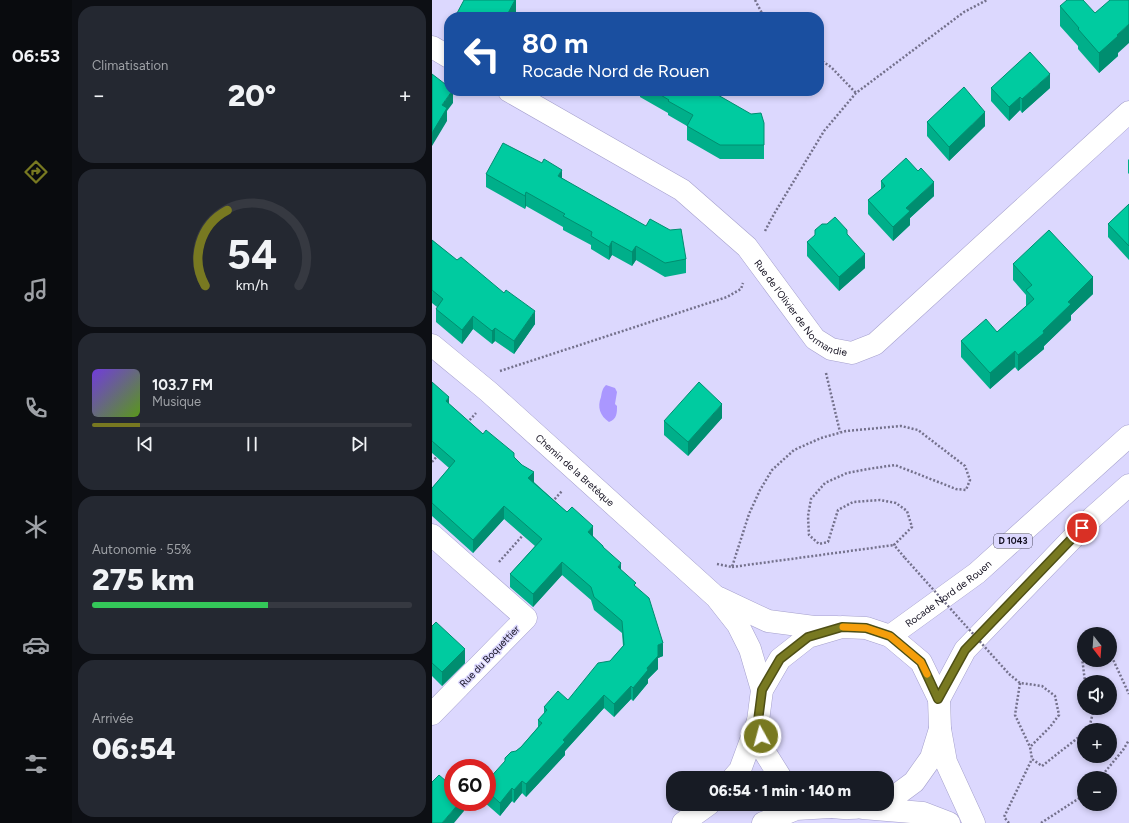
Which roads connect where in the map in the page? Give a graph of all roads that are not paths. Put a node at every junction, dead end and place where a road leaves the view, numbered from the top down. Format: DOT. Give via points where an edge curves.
graph roads {
  1 [pos="432,47"];
  2 [pos="444,54"];
  3 [pos="518,96"];
  4 [pos="1129,112"];
  5 [pos="432,345"];
  6 [pos="1129,436"];
  7 [pos="1129,485"];
  8 [pos="432,535"];
  9 [pos="716,597"];
  10 [pos="842,627"];
  11 [pos="890,636"];
  12 [pos="762,690"];
  13 [pos="938,699"];
  14 [pos="432,714"];
  15 [pos="758,721"];
  16 [pos="940,729"];
  17 [pos="739,771"];
  18 [pos="777,771"];
  19 [pos="894,797"];
  20 [pos="894,809"];
  21 [pos="699,811"];
  22 [pos="791,811"];
  23 [pos="683,823"];
  24 [pos="763,823"];
  25 [pos="949,823"];
  26 [pos="974,823"];
  1 -- 2 [label="main road"];
  3 -- 4 [label="main road, Rue de l'Olivier de Normandie" via="682,190 747,247 815,339 831,349 852,353 875,344"];
  5 -- 9 [label="main road, Chemin de la Bretèque" via="489,392"];
  6 -- 11 [label="main road, Rocade Nord de Rouen / D 1043" via="977,573"];
  7 -- 13 [label="main road" via="1093,517 965,650"];
  8 -- 14 [label="main road, Rue du Boquettier" via="526,618"];
  9 -- 10 [label="main road, Chemin de la Bretèque" via="768,621 814,627"];
  9 -- 12 [label="main road, Chemin de la Bretèque" via="738,625 750,649"];
  10 -- 11 [label="main road, Chemin de la Bretèque" via="866,628"];
  10 -- 12 [label="main road" via="802,641 780,659"];
  11 -- 13 [label="main road" via="921,662"];
  12 -- 15 [label="main road"];
  13 -- 16 [label="main road"];
  15 -- 17 [label="main road"];
  15 -- 18 [label="main road" via="764,751"];
  16 -- 19 [label="main road" via="931,758 914,782"];
  16 -- 26 [label="main road" via="946,762"];
  20 -- 25 [label="main road" via="923,813"];
  21 -- 23 [label="main road"];
  22 -- 24 [label="main road"];
}
